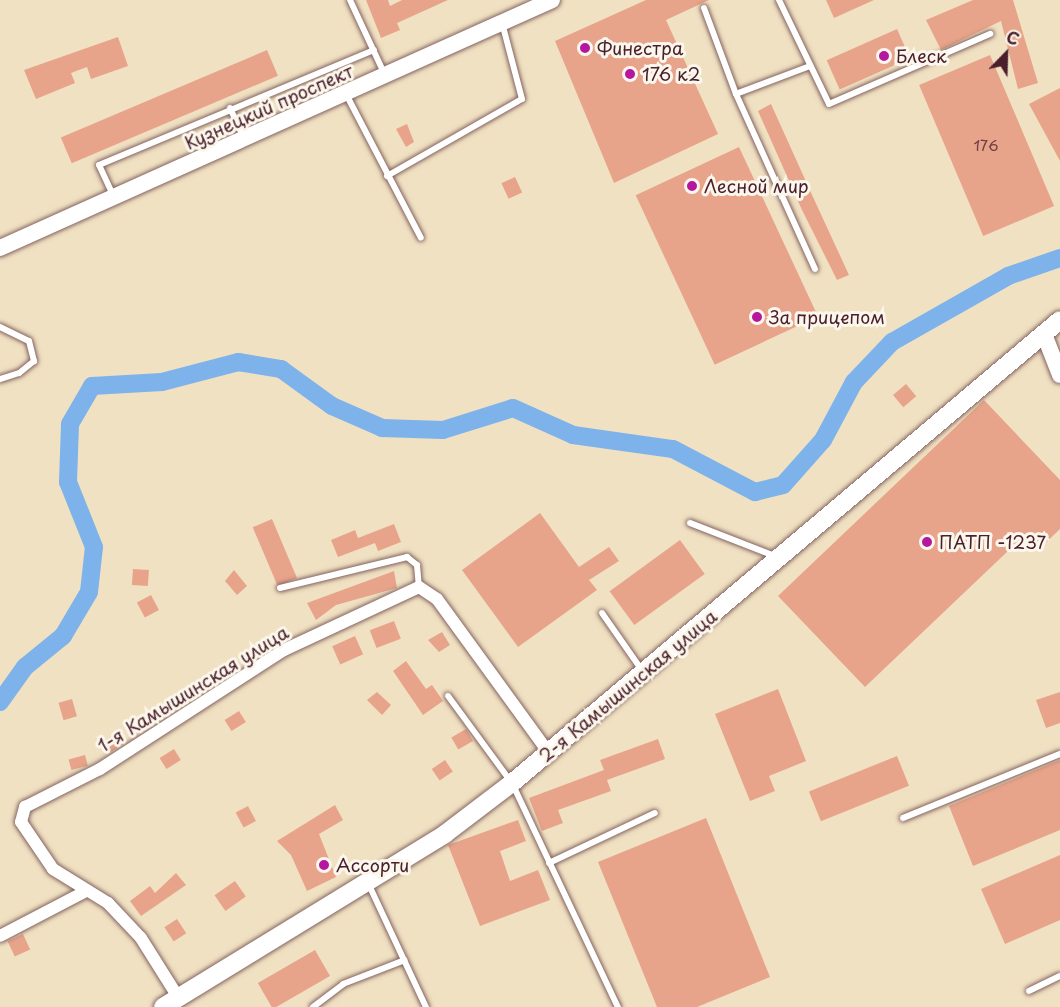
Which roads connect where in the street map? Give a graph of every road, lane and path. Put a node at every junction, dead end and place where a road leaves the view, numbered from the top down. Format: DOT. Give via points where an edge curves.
graph roads {
  1 [pos="350,0"];
  2 [pos="552,0"];
  3 [pos="779,0"];
  4 [pos="704,8"];
  5 [pos="501,21"];
  6 [pos="990,34"];
  7 [pos="374,50"];
  8 [pos="810,66"];
  9 [pos="385,76"];
  10 [pos="346,94"];
  11 [pos="736,94"];
  12 [pos="230,108"];
  13 [pos="244,139"];
  14 [pos="387,176"];
  15 [pos="114,196"];
  16 [pos="421,238"];
  17 [pos="0,248"];
  18 [pos="815,269"];
  19 [pos="1060,320"];
  20 [pos="0,327"];
  21 [pos="1044,334"];
  22 [pos="1060,375"];
  23 [pos="0,379"];
  24 [pos="690,523"];
  25 [pos="777,558"];
  26 [pos="419,587"];
  27 [pos="280,588"];
  28 [pos="602,612"];
  29 [pos="645,675"];
  30 [pos="448,696"];
  31 [pos="549,753"];
  32 [pos="1060,754"];
  33 [pos="512,783"];
  34 [pos="655,813"];
  35 [pos="903,818"];
  36 [pos="549,863"];
  37 [pos="367,882"];
  38 [pos="84,892"];
  39 [pos="0,936"];
  40 [pos="405,960"];
  41 [pos="1060,976"];
  42 [pos="1029,991"];
  43 [pos="179,1002"];
  44 [pos="163,1007"];
  45 [pos="313,1007"];
  46 [pos="426,1007"];
  47 [pos="618,1007"];
  1 -- 7 [label="lane"];
  2 -- 5 [label="street, Кузнецкий проспект"];
  3 -- 8 [label="lane"];
  4 -- 11 [label="lane"];
  5 -- 9 [label="street, Кузнецкий проспект"];
  5 -- 14 [label="lane" via="522,99"];
  6 -- 8 [label="lane" via="829,104"];
  7 -- 9 [label="lane"];
  7 -- 12 [label="lane"];
  8 -- 11 [label="lane"];
  9 -- 10 [label="street, Кузнецкий проспект"];
  10 -- 13 [label="street, Кузнецкий проспект"];
  10 -- 14 [label="lane"];
  11 -- 18 [label="lane"];
  12 -- 13 [label="lane"];
  12 -- 15 [label="lane" via="99,165"];
  13 -- 15 [label="street, Кузнецкий проспект"];
  14 -- 16 [label="lane"];
  15 -- 17 [label="street, Кузнецкий проспект"];
  19 -- 21 [label="main road, 2-я Камышинская улица"];
  20 -- 23 [label="lane" via="29,341 34,361 19,374"];
  21 -- 22 [label="street"];
  21 -- 25 [label="main road, 2-я Камышинская улица"];
  24 -- 25 [label="lane"];
  25 -- 29 [label="main road, 2-я Камышинская улица"];
  26 -- 27 [label="lane" via="417,565 407,557"];
  26 -- 31 [label="street" via="437,599"];
  26 -- 38 [label="street, 1-я Камышинская улица" via="284,650 100,769 25,807 21,822 28,836 53,869"];
  28 -- 29 [label="lane"];
  29 -- 31 [label="main road, 2-я Камышинская улица"];
  30 -- 33 [label="lane"];
  31 -- 33 [label="main road, 2-я Камышинская улица"];
  32 -- 35 [label="lane"];
  33 -- 36 [label="lane"];
  33 -- 37 [label="main road, 2-я Камышинская улица" via="445,834"];
  34 -- 36 [label="lane"];
  36 -- 47 [label="lane"];
  37 -- 40 [label="lane"];
  37 -- 43 [label="main road, 2-я Камышинская улица"];
  38 -- 39 [label="street"];
  38 -- 43 [label="street, 1-я Камышинская улица" via="108,903 141,938"];
  40 -- 45 [label="lane" via="343,984"];
  40 -- 46 [label="lane"];
  41 -- 42 [label="lane"];
  43 -- 44 [label="main road, 2-я Камышинская улица"];
}
